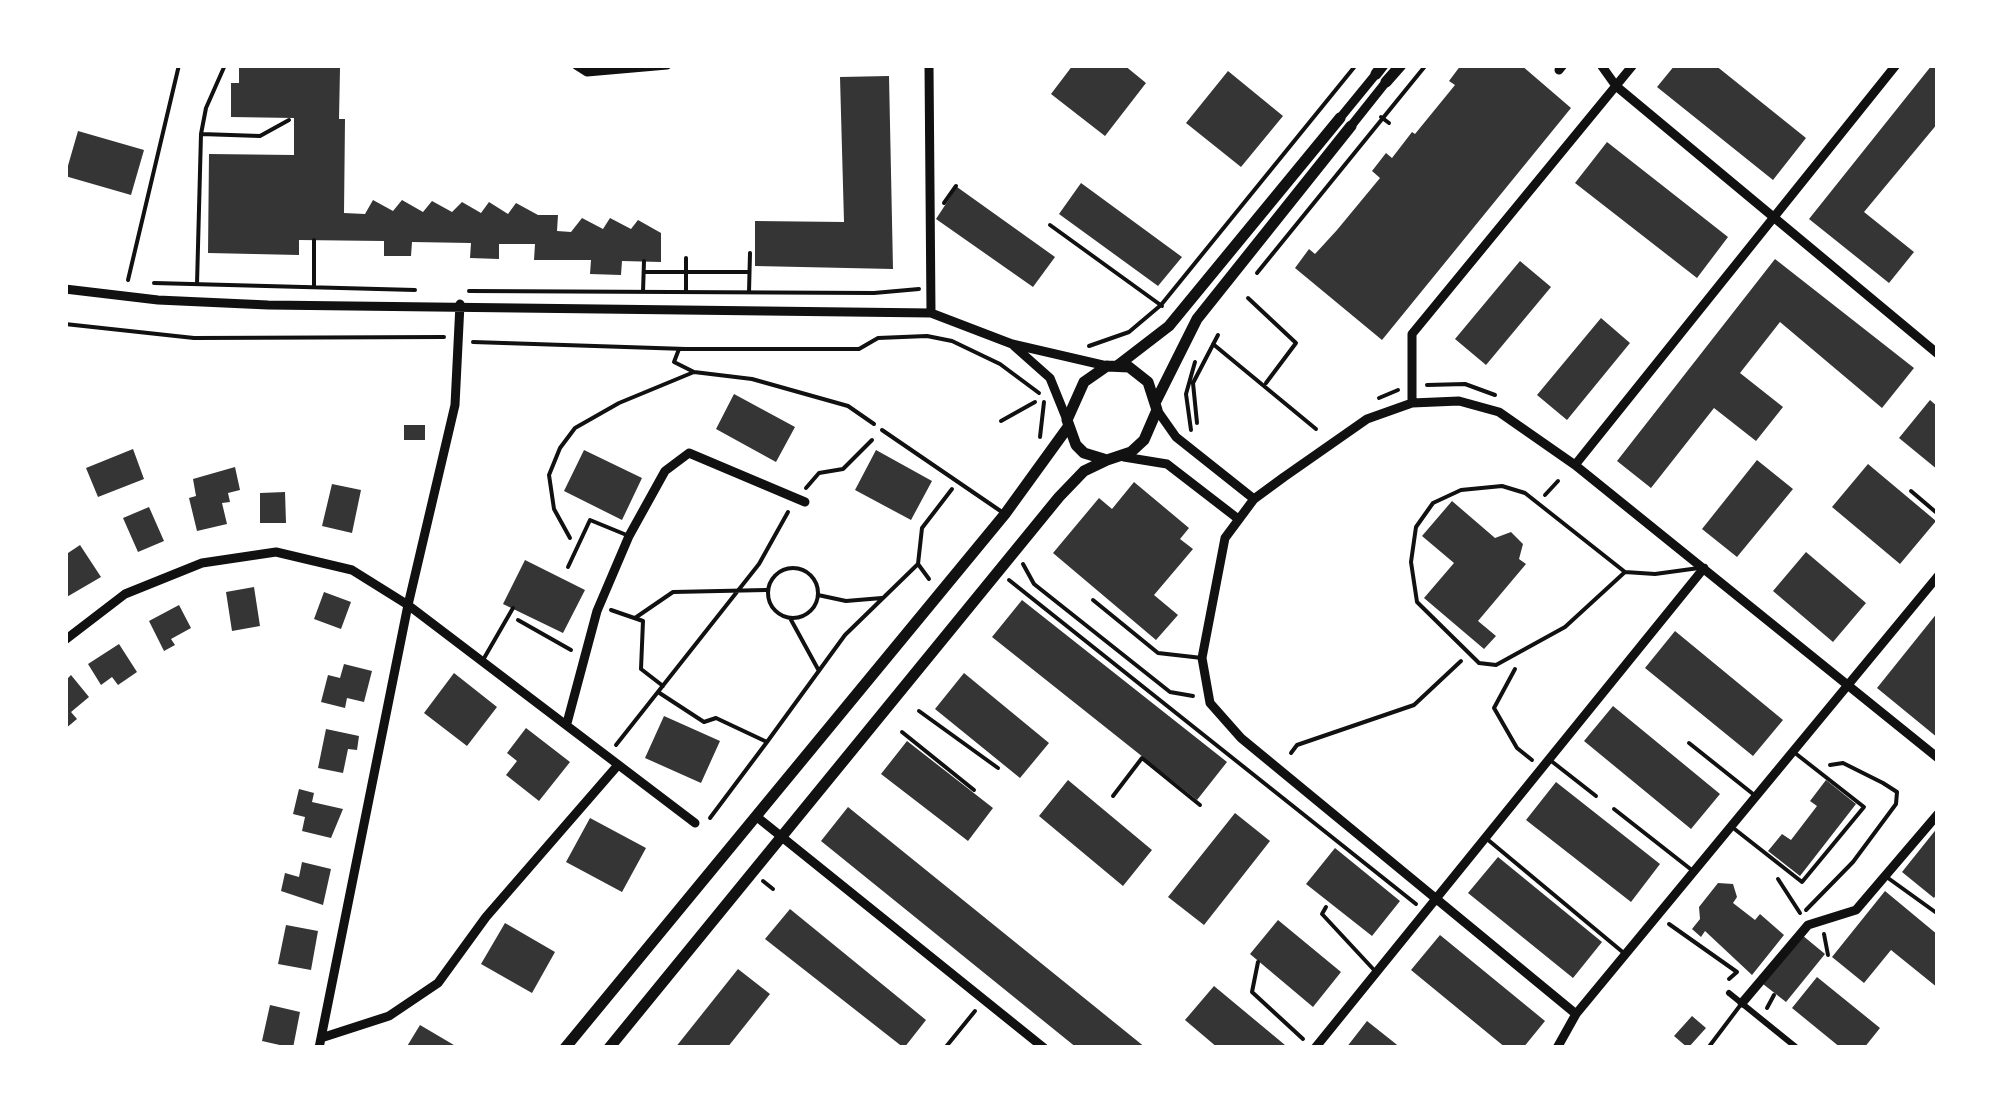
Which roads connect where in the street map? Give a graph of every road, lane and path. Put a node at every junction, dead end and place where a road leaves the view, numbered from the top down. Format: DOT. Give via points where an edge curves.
graph roads {
  1 [pos="179,65"];
  2 [pos="225,65"];
  3 [pos="576,65"];
  4 [pos="668,65"];
  5 [pos="928,65"];
  6 [pos="1356,65"];
  7 [pos="1401,65"];
  8 [pos="1426,65"];
  9 [pos="1601,65"];
  10 [pos="1633,65"];
  11 [pos="1896,65"];
  12 [pos="1382,74"];
  13 [pos="1616,86"];
  14 [pos="1373,110"];
  15 [pos="1340,118"];
  16 [pos="1382,118"];
  17 [pos="290,120"];
  18 [pos="1390,123"];
  19 [pos="1351,126"];
  20 [pos="201,134"];
  21 [pos="1773,218"];
  22 [pos="1050,225"];
  23 [pos="314,240"];
  24 [pos="750,253"];
  25 [pos="686,258"];
  26 [pos="644,262"];
  27 [pos="644,272"];
  28 [pos="686,272"];
  29 [pos="749,272"];
  30 [pos="112,278"];
  31 [pos="128,280"];
  32 [pos="196,284"];
  33 [pos="1248,284"];
  34 [pos="314,288"];
  35 [pos="65,289"];
  36 [pos="421,290"];
  37 [pos="932,290"];
  38 [pos="458,291"];
  39 [pos="643,292"];
  40 [pos="686,292"];
  41 [pos="749,292"];
  42 [pos="1248,298"];
  43 [pos="460,304"];
  44 [pos="1161,305"];
  45 [pos="931,313"];
  46 [pos="1211,329"];
  47 [pos="1218,334"];
  48 [pos="1012,344"];
  49 [pos="1213,344"];
  50 [pos="679,348"];
  51 [pos="859,348"];
  52 [pos="1078,348"];
  53 [pos="1938,354"];
  54 [pos="1112,366"];
  55 [pos="694,372"];
  56 [pos="1264,384"];
  57 [pos="1034,402"];
  58 [pos="1044,402"];
  59 [pos="1412,402"];
  60 [pos="1156,406"];
  61 [pos="1001,421"];
  62 [pos="1067,423"];
  63 [pos="1197,423"];
  64 [pos="1316,429"];
  65 [pos="882,430"];
  66 [pos="1192,432"];
  67 [pos="1114,459"];
  68 [pos="1576,465"];
  69 [pos="819,474"];
  70 [pos="958,481"];
  71 [pos="1911,491"];
  72 [pos="1254,498"];
  73 [pos="801,501"];
  74 [pos="1005,514"];
  75 [pos="1938,514"];
  76 [pos="1236,518"];
  77 [pos="629,536"];
  78 [pos="578,543"];
  79 [pos="918,564"];
  80 [pos="568,568"];
  81 [pos="1704,568"];
  82 [pos="1013,570"];
  83 [pos="1625,572"];
  84 [pos="1938,576"];
  85 [pos="928,578"];
  86 [pos="1010,582"];
  87 [pos="739,590"];
  88 [pos="768,590"];
  89 [pos="818,594"];
  90 [pos="882,598"];
  91 [pos="1093,600"];
  92 [pos="408,605"];
  93 [pos="599,607"];
  94 [pos="513,608"];
  95 [pos="634,618"];
  96 [pos="790,618"];
  97 [pos="522,622"];
  98 [pos="65,640"];
  99 [pos="1469,655"];
  100 [pos="584,658"];
  101 [pos="1202,658"];
  102 [pos="483,660"];
  103 [pos="818,671"];
  104 [pos="1515,676"];
  105 [pos="1849,685"];
  106 [pos="662,686"];
  107 [pos="1207,691"];
  108 [pos="658,692"];
  109 [pos="919,711"];
  110 [pos="567,723"];
  111 [pos="902,732"];
  112 [pos="767,742"];
  113 [pos="1689,743"];
  114 [pos="1794,752"];
  115 [pos="1291,753"];
  116 [pos="607,756"];
  117 [pos="1547,757"];
  118 [pos="1938,758"];
  119 [pos="618,765"];
  120 [pos="1539,766"];
  121 [pos="998,768"];
  122 [pos="974,790"];
  123 [pos="1113,796"];
  124 [pos="1596,796"];
  125 [pos="1757,797"];
  126 [pos="1200,805"];
  127 [pos="1614,809"];
  128 [pos="1938,814"];
  129 [pos="757,817"];
  130 [pos="699,825"];
  131 [pos="1732,827"];
  132 [pos="782,836"];
  133 [pos="1484,836"];
  134 [pos="775,871"];
  135 [pos="1695,872"];
  136 [pos="1888,878"];
  137 [pos="765,883"];
  138 [pos="1434,899"];
  139 [pos="1326,907"];
  140 [pos="1424,910"];
  141 [pos="1938,914"];
  142 [pos="1657,916"];
  143 [pos="1825,920"];
  144 [pos="1625,954"];
  145 [pos="1828,955"];
  146 [pos="1258,962"];
  147 [pos="1376,972"];
  148 [pos="1730,994"];
  149 [pos="984,1000"];
  150 [pos="1742,1003"];
  151 [pos="1576,1014"];
  152 [pos="320,1043"];
  153 [pos="565,1048"];
  154 [pos="609,1048"];
  155 [pos="945,1048"];
  156 [pos="1044,1048"];
  157 [pos="1314,1048"];
  158 [pos="1557,1048"];
  159 [pos="1708,1048"];
  160 [pos="1797,1048"];
  1 -- 31 [label="path"];
  2 -- 20 [label="path"];
  3 -- 4 [label="street" via="587,72"];
  5 -- 37 [label="street"];
  6 -- 44 [label="path"];
  7 -- 12 [label="street"];
  8 -- 16 [label="path"];
  9 -- 13 [label="street"];
  10 -- 13 [label="street"];
  11 -- 21 [label="street"];
  12 -- 15 [label="street"];
  12 -- 19 [label="street"];
  13 -- 21 [label="street"];
  13 -- 59 [label="street" via="1412,334"];
  14 -- 16 [label="path"];
  15 -- 54 [label="street" via="1169,326"];
  16 -- 18 [label="path"];
  16 -- 33 [label="path"];
  17 -- 20 [label="path" via="260,136"];
  19 -- 60 [label="street" via="1197,319"];
  20 -- 32 [label="path"];
  21 -- 53 [label="street"];
  21 -- 68 [label="street"];
  22 -- 44 [label="path"];
  23 -- 34 [label="path"];
  24 -- 29 [label="path"];
  25 -- 28 [label="path"];
  26 -- 27 [label="path"];
  27 -- 28 [label="path"];
  27 -- 39 [label="path"];
  28 -- 29 [label="path"];
  28 -- 40 [label="path"];
  29 -- 41 [label="path"];
  30 -- 31 [label="path"];
  31 -- 32 [label="path"];
  32 -- 34 [label="path"];
  34 -- 36 [label="path"];
  35 -- 43 [label="street" via="268,305"];
  37 -- 41 [label="path"];
  37 -- 45 [label="street"];
  38 -- 39 [label="path"];
  39 -- 40 [label="path"];
  40 -- 41 [label="path"];
  42 -- 56 [label="path" via="1296,344"];
  43 -- 45 [label="street"];
  43 -- 92 [label="street" via="455,405"];
  44 -- 52 [label="path" via="1129,332"];
  45 -- 48 [label="street"];
  46 -- 66 [label="path" via="1187,381"];
  47 -- 49 [label="path"];
  48 -- 54 [label="street"];
  48 -- 62 [label="street" via="1050,378"];
  49 -- 56 [label="path"];
  49 -- 63 [label="path" via="1194,384"];
  50 -- 55 [label="path" via="674,362"];
  51 -- 58 [label="path" via="901,335 952,341 1027,380"];
  54 -- 60 [label="street" via="1128,367 1148,382"];
  54 -- 62 [label="street" via="1084,382"];
  55 -- 65 [label="path" via="752,379 848,406"];
  55 -- 78 [label="path" via="619,403 575,428 560,448 549,475 554,509 565,536"];
  56 -- 64 [label="path"];
  57 -- 61 [label="path"];
  59 -- 68 [label="street" via="1459,400 1499,412"];
  59 -- 72 [label="street" via="1367,418"];
  60 -- 67 [label="street" via="1144,440"];
  60 -- 72 [label="street" via="1176,437"];
  62 -- 67 [label="street" via="1084,453"];
  62 -- 74 [label="street"];
  65 -- 69 [label="path" via="843,470"];
  65 -- 70 [label="lane"];
  67 -- 76 [label="street" via="1168,464"];
  67 -- 132 [label="street" via="1084,472 1059,497"];
  68 -- 81 [label="street"];
  70 -- 74 [label="lane"];
  70 -- 79 [label="path" via="922,528"];
  71 -- 75 [label="path"];
  72 -- 76 [label="street"];
  73 -- 77 [label="street" via="689,452 664,471"];
  73 -- 87 [label="path"];
  74 -- 129 [label="street"];
  76 -- 101 [label="street" via="1222,549"];
  77 -- 78 [label="lane" via="590,520"];
  77 -- 93 [label="street"];
  78 -- 80 [label="lane"];
  79 -- 85 [label="path"];
  79 -- 90 [label="path"];
  81 -- 83 [label="lane"];
  81 -- 105 [label="street"];
  81 -- 117 [label="street"];
  82 -- 86 [label="path"];
  83 -- 99 [label="lane" via="1565,627 1516,656 1496,666"];
  83 -- 99 [label="lane" via="1525,493 1485,486 1433,503 1416,527 1411,562 1417,602"];
  84 -- 105 [label="street"];
  86 -- 107 [label="path" via="1024,565 1034,584 1170,692 1185,697"];
  86 -- 140 [label="path"];
  87 -- 88 [label="path"];
  87 -- 95 [label="path" via="673,592"];
  87 -- 106 [label="path"];
  88 -- 89 [label="path" via="775,575 790,568 807,572"];
  88 -- 96 [label="path" via="776,612"];
  89 -- 90 [label="path" via="846,601"];
  89 -- 96 [label="path" via="806,615"];
  90 -- 103 [label="path"];
  91 -- 101 [label="lane" via="1158,654"];
  92 -- 98 [label="street" via="352,570 276,552 202,562 125,594"];
  92 -- 102 [label="street"];
  92 -- 152 [label="street"];
  93 -- 95 [label="path"];
  93 -- 100 [label="street"];
  94 -- 102 [label="lane"];
  95 -- 106 [label="path" via="643,621 641,669"];
  96 -- 103 [label="path"];
  97 -- 100 [label="path"];
  99 -- 115 [label="path" via="1414,705 1297,745"];
  100 -- 110 [label="street"];
  101 -- 107 [label="street"];
  102 -- 110 [label="street"];
  103 -- 112 [label="path"];
  104 -- 120 [label="path" via="1494,708 1517,748"];
  105 -- 114 [label="street"];
  105 -- 118 [label="street"];
  106 -- 108 [label="path"];
  107 -- 138 [label="street" via="1241,738"];
  108 -- 112 [label="path" via="704,722 716,718"];
  108 -- 116 [label="path"];
  109 -- 121 [label="path"];
  110 -- 116 [label="street"];
  111 -- 122 [label="path"];
  112 -- 130 [label="path"];
  113 -- 125 [label="lane"];
  114 -- 125 [label="street"];
  114 -- 131 [label="lane" via="1864,807 1832,846 1802,882"];
  116 -- 119 [label="street"];
  117 -- 120 [label="street"];
  117 -- 124 [label="lane"];
  119 -- 130 [label="street"];
  119 -- 152 [label="street" via="438,982 389,1016"];
  120 -- 133 [label="street"];
  123 -- 126 [label="path" via="1142,758"];
  125 -- 131 [label="street"];
  127 -- 135 [label="lane"];
  128 -- 136 [label="street"];
  129 -- 132 [label="street"];
  129 -- 153 [label="street"];
  131 -- 135 [label="street"];
  132 -- 149 [label="street"];
  132 -- 154 [label="street"];
  133 -- 138 [label="street"];
  133 -- 144 [label="lane"];
  134 -- 137 [label="path"];
  135 -- 142 [label="street"];
  136 -- 141 [label="lane"];
  136 -- 143 [label="street" via="1856,910"];
  138 -- 140 [label="street"];
  138 -- 151 [label="street"];
  139 -- 147 [label="lane" via="1322,914"];
  140 -- 147 [label="street"];
  142 -- 144 [label="street"];
  142 -- 148 [label="path" via="1736,972 1722,987"];
  143 -- 145 [label="path"];
  143 -- 150 [label="street" via="1796,935"];
  144 -- 151 [label="street"];
  146 -- 157 [label="path" via="1252,992"];
  147 -- 157 [label="street"];
  148 -- 150 [label="street"];
  149 -- 155 [label="path"];
  149 -- 156 [label="street"];
  150 -- 159 [label="lane"];
  150 -- 160 [label="street"];
  151 -- 158 [label="street"];
}
